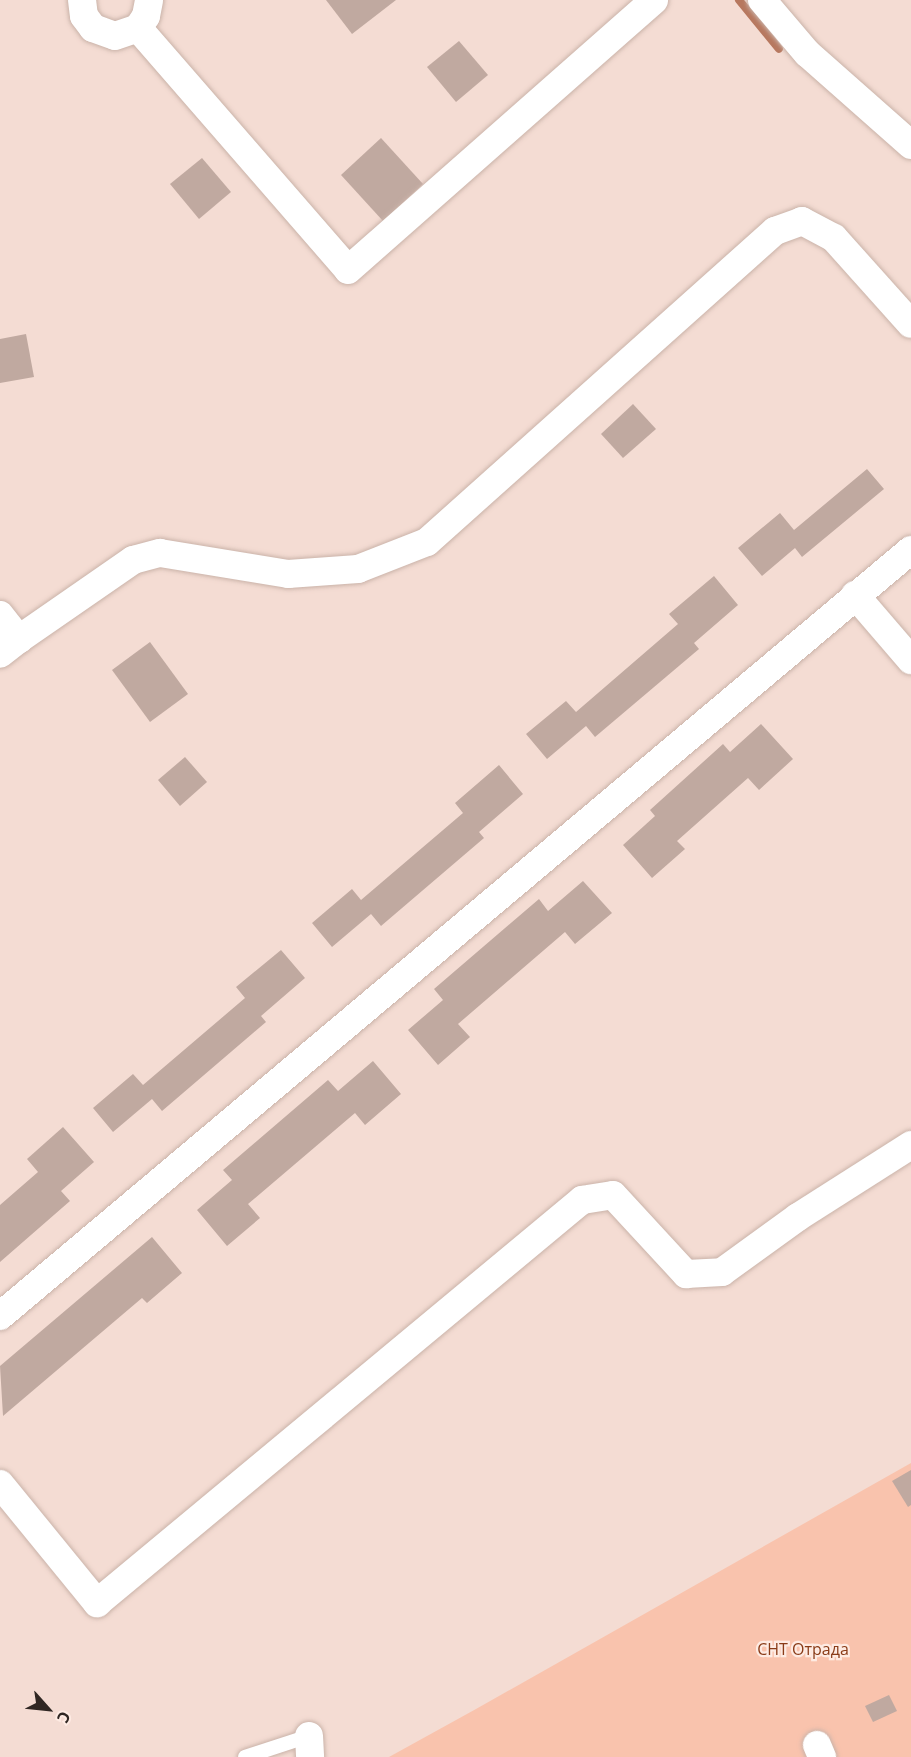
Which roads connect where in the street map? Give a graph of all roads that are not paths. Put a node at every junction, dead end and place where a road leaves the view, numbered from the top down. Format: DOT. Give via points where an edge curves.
graph roads {
  1 [pos="82,0"];
  2 [pos="149,0"];
  3 [pos="654,0"];
  4 [pos="762,0"];
  5 [pos="138,28"];
  6 [pos="911,145"];
  7 [pos="911,324"];
  8 [pos="911,550"];
  9 [pos="855,595"];
  10 [pos="0,615"];
  11 [pos="10,647"];
  12 [pos="911,660"];
  13 [pos="911,1145"];
  14 [pos="0,1316"];
  15 [pos="0,1484"];
  16 [pos="310,1746"];
  17 [pos="246,1757"];
  1 -- 5 [label="street" via="84,16 102,34 115,36"];
  2 -- 5 [label="street" via="146,16"];
  3 -- 5 [label="street" via="348,270"];
  4 -- 6 [label="street" via="807,53"];
  7 -- 11 [label="street" via="834,238 802,221 775,231 427,542 358,569 288,574 160,553 133,560"];
  8 -- 9 [label="street"];
  9 -- 12 [label="street"];
  9 -- 14 [label="street"];
  10 -- 11 [label="street"];
  13 -- 15 [label="street" via="798,1217 722,1272 686,1274 613,1195 582,1200 97,1603"];
  16 -- 17 [label="lane"];
}
